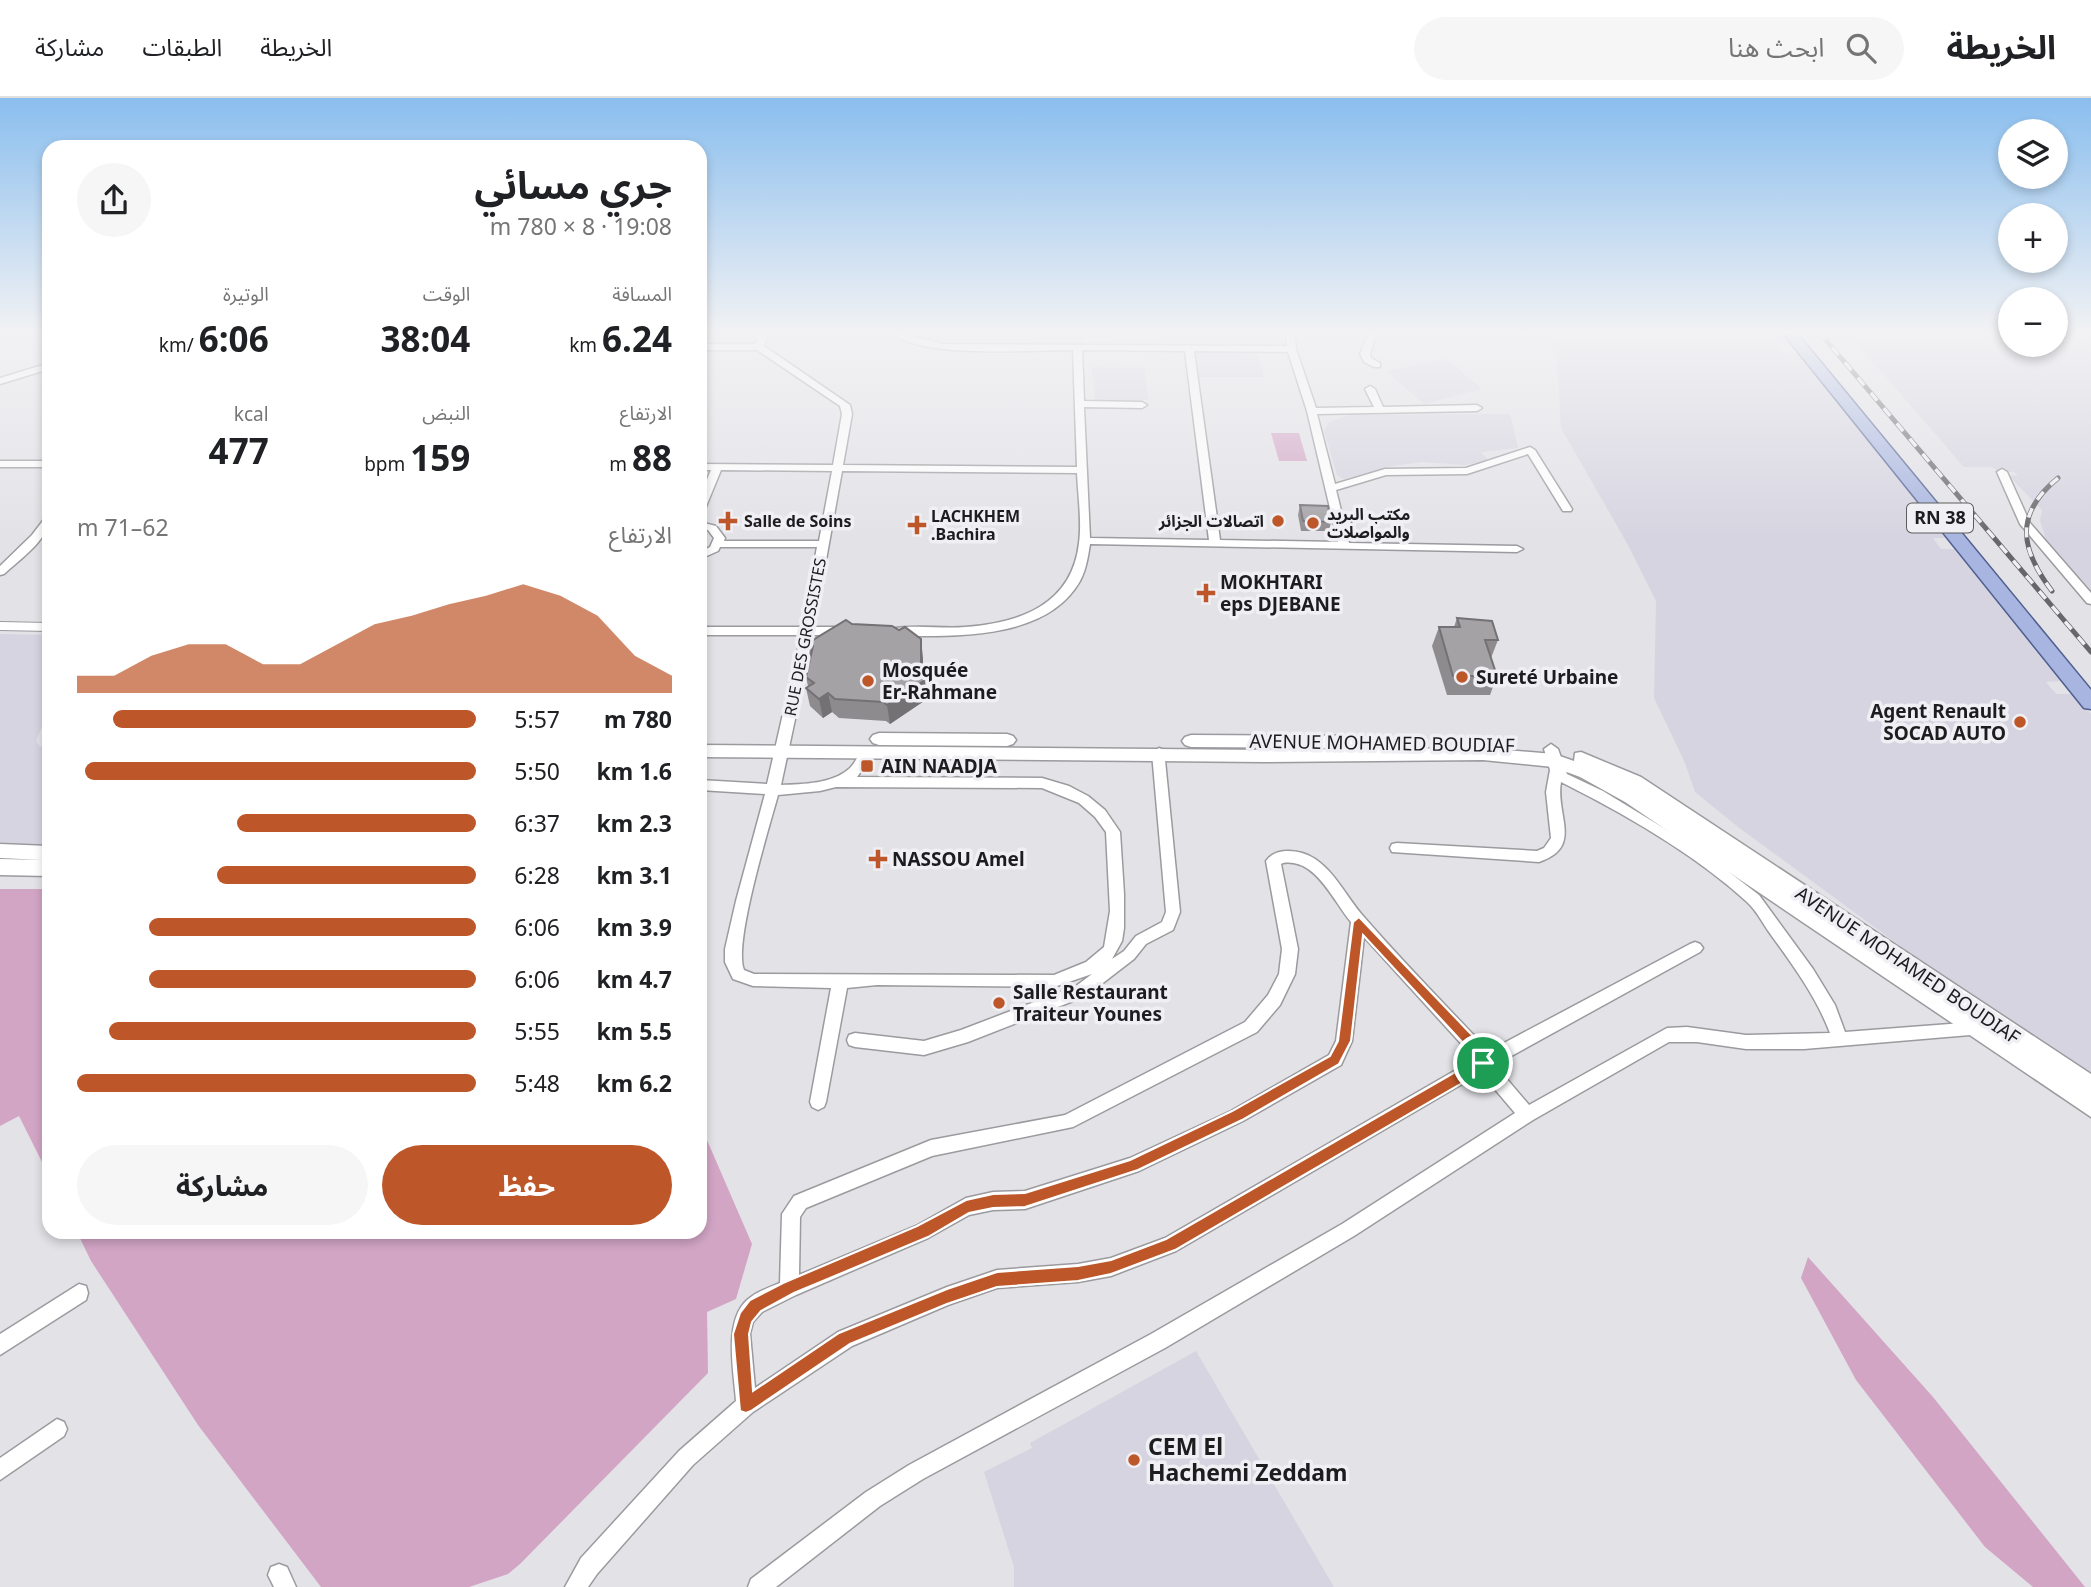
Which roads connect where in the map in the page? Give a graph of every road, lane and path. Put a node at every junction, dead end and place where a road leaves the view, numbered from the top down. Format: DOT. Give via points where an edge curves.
graph roads {
  1 [pos="840,401"];
  2 [pos="1196,401"];
  3 [pos="1309,401"];
  4 [pos="1376,401"];
  5 [pos="1846,401"];
  6 [pos="1853,401"];
  7 [pos="1079,404"];
  8 [pos="1142,405"];
  9 [pos="1478,408"];
  10 [pos="1380,410"];
  11 [pos="1312,411"];
  12 [pos="0,464"];
  13 [pos="42,464"];
  14 [pos="707,467"];
  15 [pos="717,467"];
  16 [pos="838,468"];
  17 [pos="1082,470"];
  18 [pos="2002,472"];
  19 [pos="1331,488"];
  20 [pos="707,492"];
  21 [pos="1567,509"];
  22 [pos="707,528"];
  23 [pos="42,529"];
  24 [pos="1085,541"];
  25 [pos="1214,543"];
  26 [pos="718,544"];
  27 [pos="822,544"];
  28 [pos="1345,547"];
  29 [pos="1517,549"];
  30 [pos="707,551"];
  31 [pos="0,572"];
  32 [pos="2091,600"];
  33 [pos="0,626"];
  34 [pos="42,627"];
  35 [pos="707,631"];
  36 [pos="809,631"];
  37 [pos="858,631"];
  38 [pos="883,632"];
  39 [pos="2091,691"];
  40 [pos="2091,703"];
  41 [pos="707,739"];
  42 [pos="783,745"];
  43 [pos="707,750"];
  44 [pos="868,752"];
  45 [pos="1159,753"];
  46 [pos="1554,760"];
  47 [pos="833,782"];
  48 [pos="707,785"];
  49 [pos="774,788"];
  50 [pos="1397,848"];
  51 [pos="0,851"];
  52 [pos="42,853"];
  53 [pos="0,867"];
  54 [pos="42,868"];
  55 [pos="1359,922"];
  56 [pos="1695,948"];
  57 [pos="840,982"];
  58 [pos="1976,1029"];
  59 [pos="1840,1039"];
  60 [pos="855,1040"];
  61 [pos="1485,1062"];
  62 [pos="2091,1087"];
  63 [pos="818,1102"];
  64 [pos="2091,1107"];
  65 [pos="1527,1115"];
  66 [pos="789,1288"];
  67 [pos="79,1293"];
  68 [pos="0,1345"];
  69 [pos="746,1405"];
  70 [pos="57,1429"];
  71 [pos="0,1469"];
  72 [pos="576,1587"];
  73 [pos="758,1587"];
  1 -- 16 [label="street, RUE DES GROSSISTES" via="846,414"];
  2 -- 25 [label="street"];
  3 -- 11 [label="street"];
  4 -- 10 [label="street"];
  5 -- 40 [label="main road, RN 38"];
  6 -- 39 [label="main road, RN 38"];
  7 -- 8 [label="street"];
  7 -- 17 [label="street"];
  9 -- 10 [label="street"];
  10 -- 11 [label="street"];
  11 -- 19 [label="street"];
  12 -- 13 [label="street"];
  14 -- 15 [label="street"];
  15 -- 16 [label="street"];
  15 -- 20 [label="street"];
  16 -- 17 [label="street"];
  16 -- 27 [label="street, RUE DES GROSSISTES"];
  17 -- 24 [label="street"];
  18 -- 32 [label="street" via="2025,524"];
  19 -- 21 [label="street" via="1385,472 1467,471 1530,450"];
  19 -- 28 [label="street"];
  22 -- 26 [label="street" via="718,532"];
  23 -- 31 [label="street"];
  24 -- 25 [label="street"];
  24 -- 38 [label="street" via="1071,586 1032,615 974,631"];
  25 -- 28 [label="street"];
  26 -- 27 [label="street"];
  26 -- 30 [label="street"];
  27 -- 36 [label="street, RUE DES GROSSISTES"];
  28 -- 29 [label="street"];
  33 -- 34 [label="street"];
  35 -- 36 [label="street"];
  36 -- 37 [label="street"];
  36 -- 42 [label="street, RUE DES GROSSISTES"];
  41 -- 42 [label="main road, AVENUE MOHAMED BOUDIAF"];
  42 -- 43 [label="main road, AVENUE MOHAMED BOUDIAF"];
  42 -- 44 [label="main road, AVENUE MOHAMED BOUDIAF"];
  42 -- 46 [label="main road, AVENUE MOHAMED BOUDIAF" via="1502,742"];
  42 -- 49 [label="street, RUE DES GROSSISTES"];
  44 -- 45 [label="main road, AVENUE MOHAMED BOUDIAF"];
  44 -- 47 [label="street" via="855,772"];
  45 -- 46 [label="main road, AVENUE MOHAMED BOUDIAF" via="1483,754"];
  45 -- 60 [label="street" via="1173,912 1168,926 1140,940 1129,955 1080,991 962,1037 924,1048"];
  46 -- 50 [label="street" via="1559,831 1550,853 1539,857"];
  46 -- 58 [label="main road, AVENUE MOHAMED BOUDIAF" via="1632,797"];
  46 -- 59 [label="street" via="1562,776 1698,856 1748,894 1808,974"];
  46 -- 62 [label="main road, AVENUE MOHAMED BOUDIAF" via="1609,769 1634,782"];
  47 -- 49 [label="street"];
  47 -- 57 [label="street, RUE DES GROSSISTES" via="1042,783 1062,788 1088,802 1106,818 1113,832 1117,931 1111,950 1098,963 1054,981"];
  48 -- 49 [label="street"];
  49 -- 57 [label="street, RUE DES GROSSISTES" via="743,901 733,962 738,974 754,980"];
  51 -- 52 [label="main road"];
  53 -- 54 [label="main road"];
  55 -- 61 [label="street"];
  55 -- 66 [label="street" via="1344,1041 1335,1060 1237,1116 1133,1166 1025,1200 966,1207 922,1231"];
  55 -- 66 [label="street" via="1312,863 1289,856 1273,861 1290,949 1287,974 1274,1000 1251,1027 1067,1122 930,1149 800,1202 791,1214"];
  56 -- 61 [label="street"];
  57 -- 63 [label="street"];
  58 -- 59 [label="street"];
  58 -- 64 [label="main road, AVENUE MOHAMED BOUDIAF"];
  59 -- 65 [label="street" via="1746,1042 1667,1035"];
  61 -- 65 [label="street"];
  61 -- 69 [label="street" via="1170,1245 1111,1267 997,1279 947,1296 845,1339"];
  65 -- 73 [label="street" via="1325,1244 873,1499"];
  66 -- 69 [label="street" via="755,1305 745,1318 741,1334"];
  67 -- 68 [label="street"];
  69 -- 72 [label="street" via="686,1458 589,1566"];
  70 -- 71 [label="street"];
}
